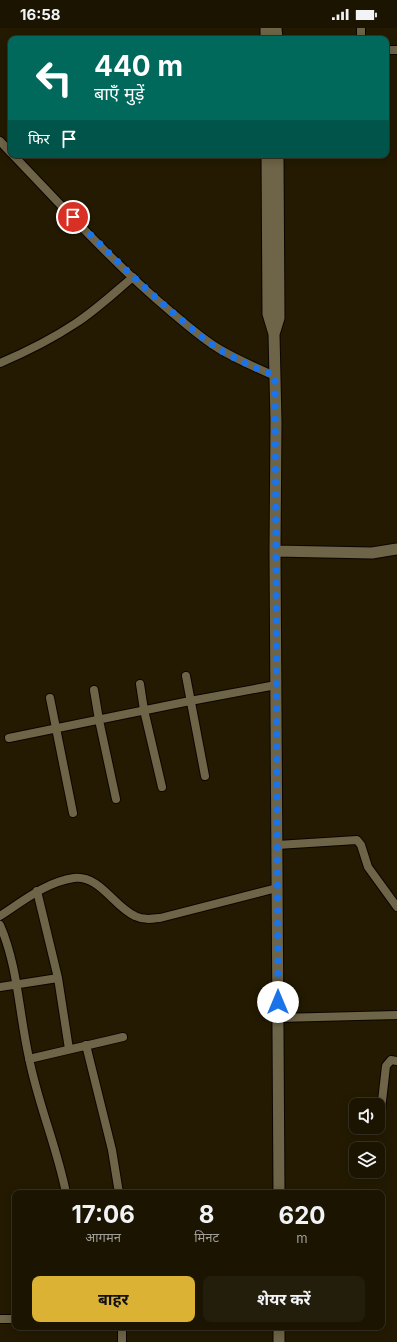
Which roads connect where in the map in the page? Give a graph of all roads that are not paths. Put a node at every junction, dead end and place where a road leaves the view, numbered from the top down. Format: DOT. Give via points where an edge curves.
graph roads {
  1 [pos="0,141"];
  2 [pos="8,150"];
  3 [pos="16,158"];
  4 [pos="267,158"];
  5 [pos="278,158"];
  6 [pos="133,277"];
  7 [pos="274,334"];
  8 [pos="0,363"];
  9 [pos="275,376"];
  10 [pos="397,549"];
  11 [pos="275,551"];
  12 [pos="186,676"];
  13 [pos="140,684"];
  14 [pos="276,685"];
  15 [pos="94,690"];
  16 [pos="50,698"];
  17 [pos="190,701"];
  18 [pos="144,710"];
  19 [pos="98,720"];
  20 [pos="55,729"];
  21 [pos="9,738"];
  22 [pos="205,776"];
  23 [pos="162,787"];
  24 [pos="116,799"];
  25 [pos="73,813"];
  26 [pos="281,845"];
  27 [pos="277,888"];
  28 [pos="37,891"];
  29 [pos="397,907"];
  30 [pos="0,916"];
  31 [pos="0,925"];
  32 [pos="58,978"];
  33 [pos="16,985"];
  34 [pos="0,987"];
  35 [pos="397,1015"];
  36 [pos="282,1017"];
  37 [pos="123,1037"];
  38 [pos="86,1045"];
  39 [pos="69,1049"];
  40 [pos="29,1059"];
  41 [pos="397,1061"];
  42 [pos="382,1098"];
  43 [pos="65,1190"];
  44 [pos="119,1190"];
  45 [pos="279,1190"];
  46 [pos="0,1319"];
  47 [pos="12,1319"];
  48 [pos="122,1330"];
  49 [pos="279,1330"];
  50 [pos="122,1342"];
  51 [pos="280,1342"];
  1 -- 2 [label="street"];
  3 -- 6 [label="street"];
  4 -- 7 [label="main road" via="268,314"];
  5 -- 7 [label="main road" via="280,318"];
  6 -- 8 [label="street" via="76,323 48,340"];
  6 -- 9 [label="street" via="207,341 241,361"];
  7 -- 9 [label="main road"];
  9 -- 11 [label="main road"];
  10 -- 11 [label="main road" via="372,553"];
  11 -- 14 [label="main road"];
  12 -- 17 [label="street"];
  13 -- 18 [label="street"];
  14 -- 17 [label="street"];
  14 -- 26 [label="main road"];
  15 -- 19 [label="street"];
  16 -- 20 [label="street"];
  17 -- 18 [label="street"];
  17 -- 22 [label="street"];
  18 -- 19 [label="street"];
  18 -- 23 [label="street"];
  19 -- 20 [label="street"];
  19 -- 24 [label="street"];
  20 -- 21 [label="street"];
  20 -- 25 [label="street"];
  26 -- 27 [label="main road"];
  26 -- 29 [label="street" via="357,840 368,868"];
  27 -- 28 [label="street" via="150,919 135,916 96,884 84,879 61,881"];
  27 -- 36 [label="main road"];
  28 -- 30 [label="street"];
  28 -- 32 [label="street"];
  31 -- 33 [label="street" via="9,948"];
  32 -- 33 [label="street"];
  32 -- 39 [label="street"];
  33 -- 34 [label="street"];
  33 -- 40 [label="street"];
  35 -- 36 [label="street"];
  36 -- 45 [label="main road"];
  37 -- 38 [label="street"];
  38 -- 39 [label="street"];
  38 -- 44 [label="street" via="112,1150"];
  39 -- 40 [label="street"];
  40 -- 43 [label="street"];
  41 -- 42 [label="street" via="391,1060 386,1066"];
  46 -- 47 [label="street"];
  48 -- 50 [label="street"];
  49 -- 51 [label="main road"];
}
